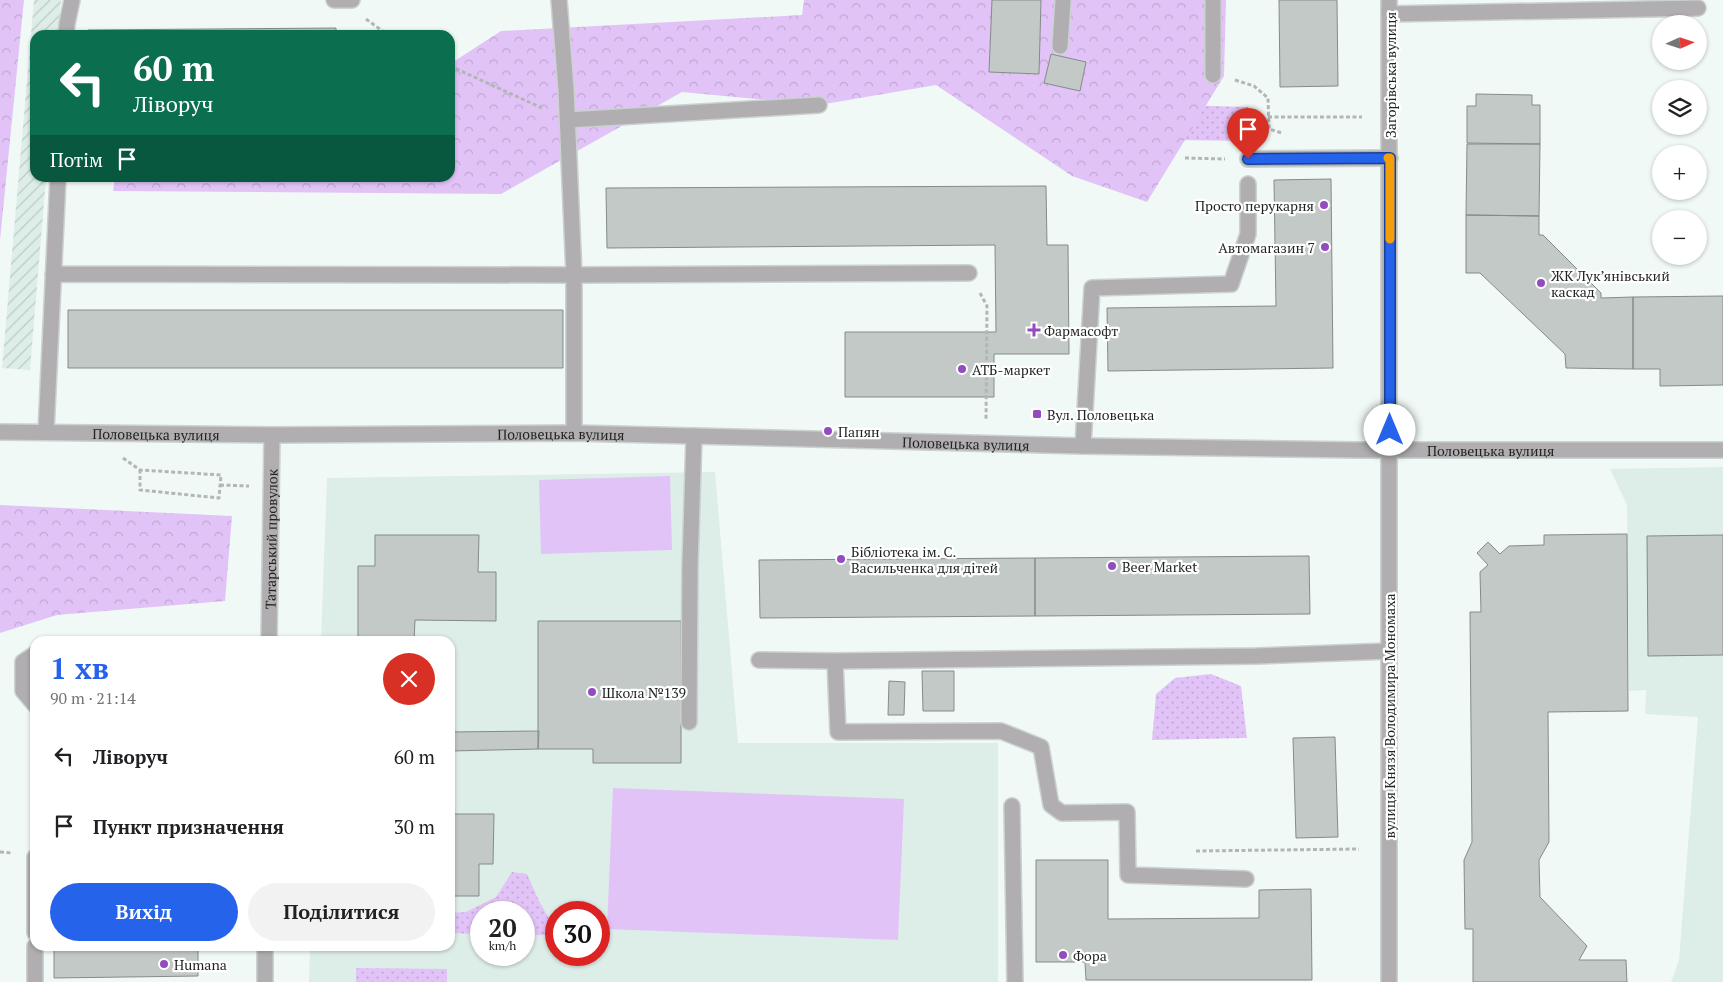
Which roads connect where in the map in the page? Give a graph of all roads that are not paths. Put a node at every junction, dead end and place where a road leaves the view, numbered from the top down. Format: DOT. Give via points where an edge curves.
graph roads {
  1 [pos="72,0"];
  2 [pos="334,0"];
  3 [pos="352,0"];
  4 [pos="559,0"];
  5 [pos="1063,0"];
  6 [pos="1213,0"];
  7 [pos="1389,7"];
  8 [pos="1698,8"];
  9 [pos="67,30"];
  10 [pos="1060,46"];
  11 [pos="1214,75"];
  12 [pos="819,105"];
  13 [pos="568,120"];
  14 [pos="1390,158"];
  15 [pos="1248,159"];
  16 [pos="58,182"];
  17 [pos="1248,184"];
  18 [pos="969,273"];
  19 [pos="53,274"];
  20 [pos="574,275"];
  21 [pos="0,432"];
  22 [pos="46,432"];
  23 [pos="574,433"];
  24 [pos="272,435"];
  25 [pos="694,436"];
  26 [pos="1083,446"];
  27 [pos="1390,450"];
  28 [pos="1723,450"];
  29 [pos="270,636"];
  30 [pos="1389,651"];
  31 [pos="30,658"];
  32 [pos="759,660"];
  33 [pos="835,661"];
  34 [pos="30,699"];
  35 [pos="689,722"];
  36 [pos="1012,806"];
  37 [pos="1246,879"];
  38 [pos="35,951"];
  39 [pos="265,951"];
  40 [pos="36,982"];
  41 [pos="265,982"];
  42 [pos="1015,982"];
  43 [pos="1389,982"];
  1 -- 9 [label="street"];
  2 -- 3 [label="street"];
  4 -- 13 [label="street"];
  5 -- 10 [label="street"];
  6 -- 11 [label="street"];
  7 -- 8 [label="street"];
  7 -- 14 [label="street, Загорівська вулиця"];
  12 -- 13 [label="street"];
  13 -- 20 [label="street"];
  14 -- 15 [label="street"];
  14 -- 27 [label="street, Загорівська вулиця"];
  16 -- 19 [label="street"];
  17 -- 26 [label="street" via="1248,234 1231,284 1092,288"];
  18 -- 20 [label="street"];
  19 -- 20 [label="street"];
  19 -- 22 [label="street"];
  20 -- 23 [label="street"];
  21 -- 22 [label="street, Половецька вулиця"];
  22 -- 24 [label="street, Половецька вулиця"];
  23 -- 24 [label="street, Половецька вулиця"];
  23 -- 25 [label="street, Половецька вулиця"];
  24 -- 29 [label="street, Татарський провулок"];
  25 -- 26 [label="street, Половецька вулиця"];
  25 -- 35 [label="street"];
  26 -- 27 [label="street, Половецька вулиця"];
  27 -- 28 [label="street, Половецька вулиця"];
  27 -- 30 [label="street, вулиця Князя Володимира Мономаха"];
  30 -- 33 [label="street" via="1256,656"];
  30 -- 43 [label="street, вулиця Князя Володимира Мономаха"];
  31 -- 34 [label="street" via="24,662 23,691"];
  32 -- 33 [label="street"];
  33 -- 37 [label="street" via="838,732 1001,731 1041,747 1051,805 1062,813 1126,812 1128,875"];
  36 -- 42 [label="street"];
  38 -- 40 [label="street"];
  39 -- 41 [label="street"];
}
